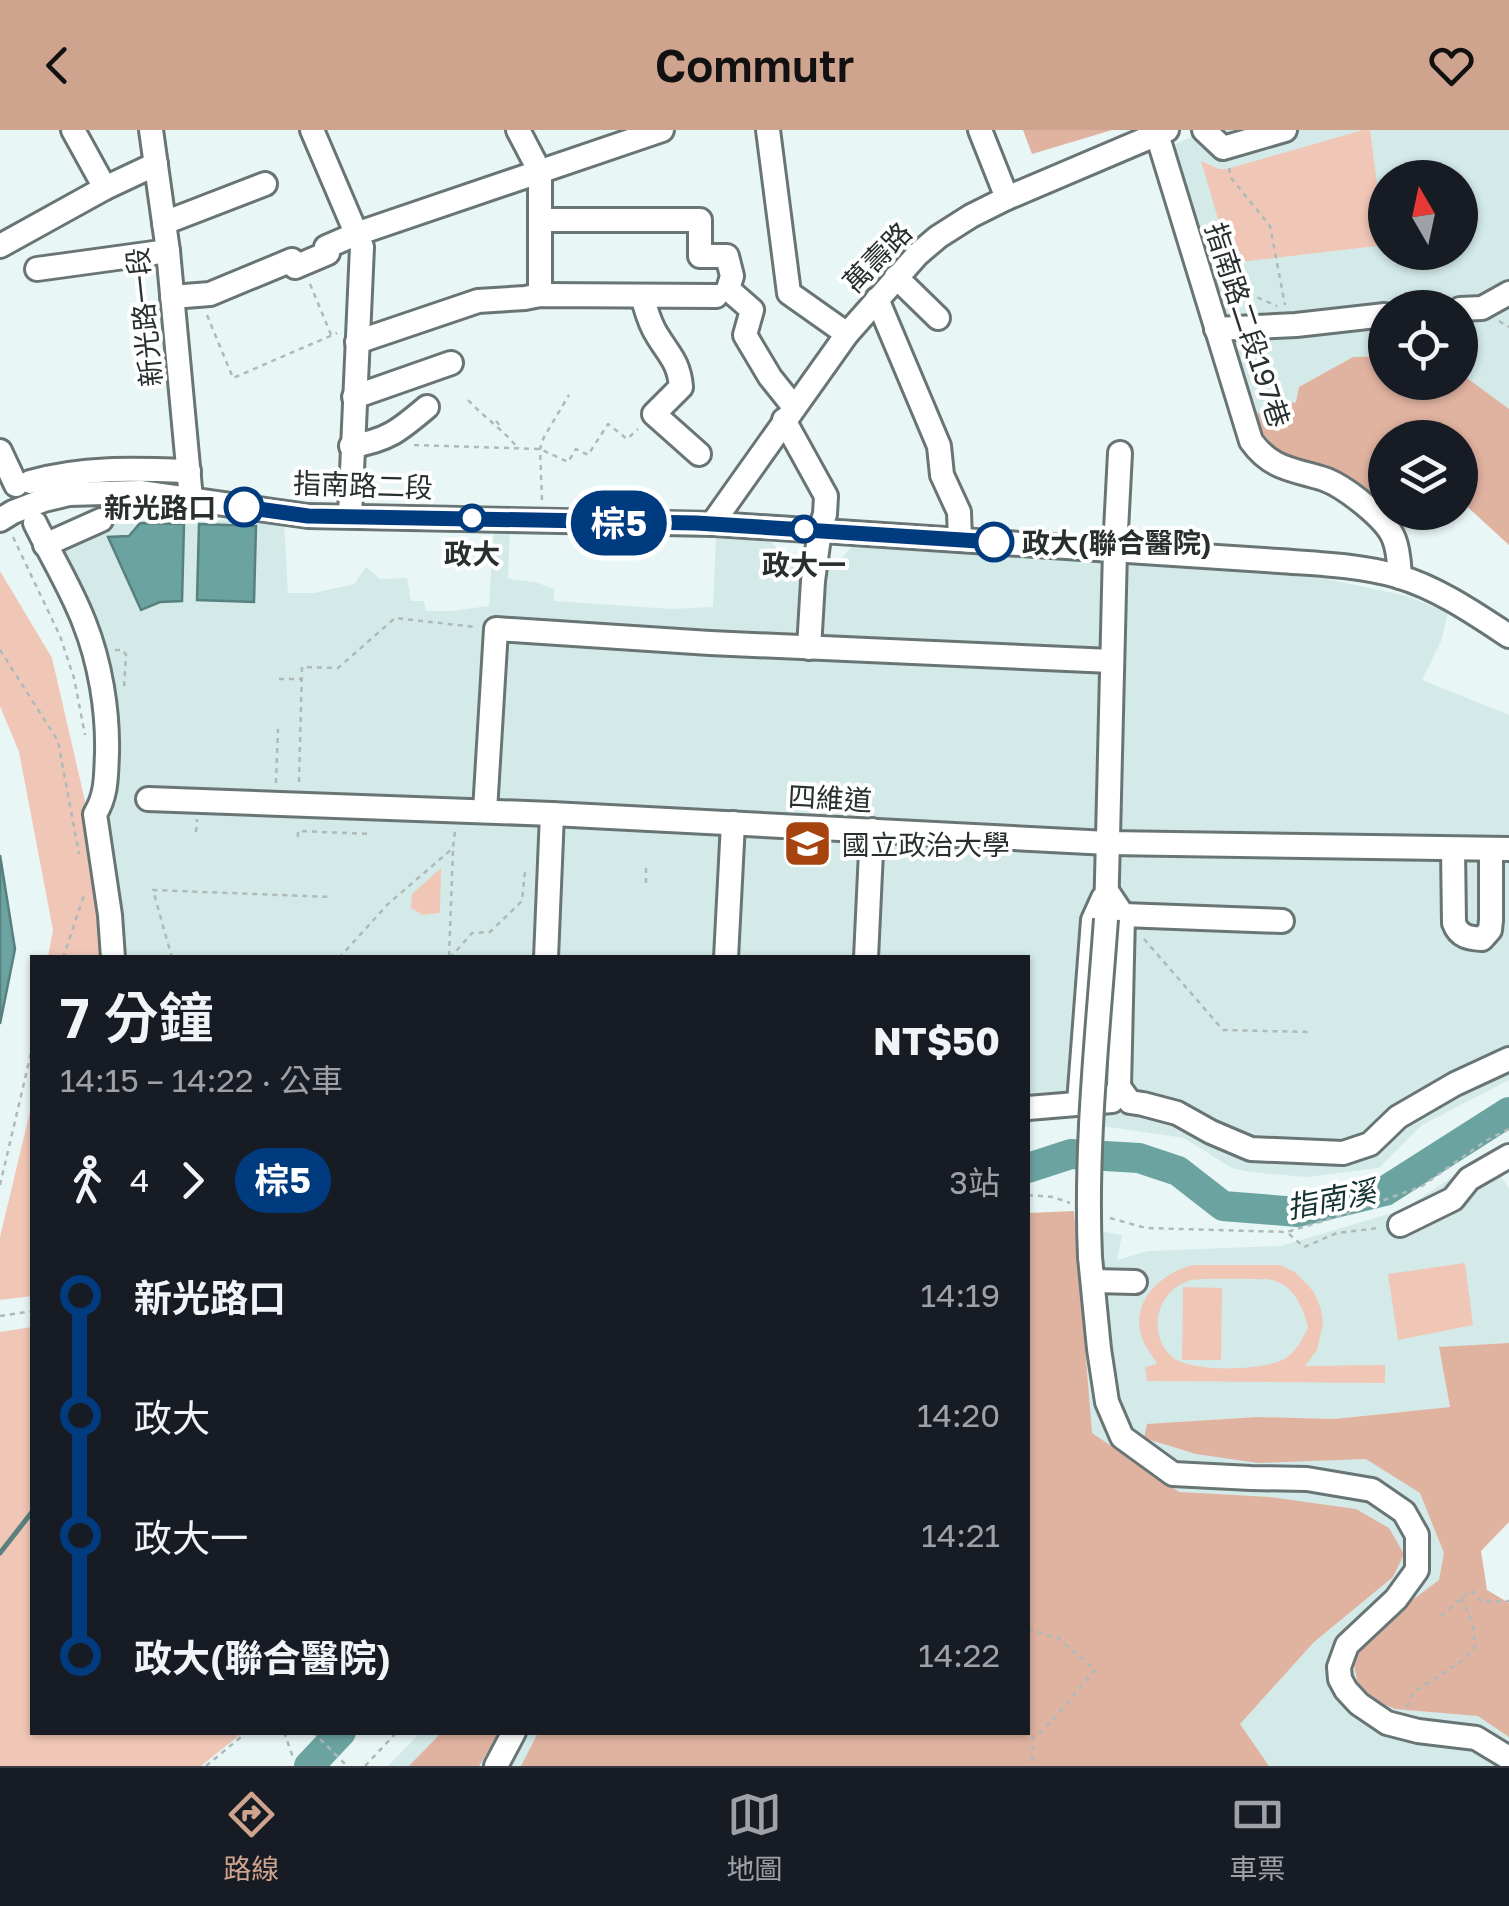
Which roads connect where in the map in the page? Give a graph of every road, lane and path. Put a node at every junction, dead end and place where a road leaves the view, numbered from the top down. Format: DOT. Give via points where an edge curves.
graph roads {
  1 [pos="73,130"];
  2 [pos="518,130"];
  3 [pos="662,130"];
  4 [pos="768,130"];
  5 [pos="980,130"];
  6 [pos="1204,130"];
  7 [pos="1285,130"];
  8 [pos="318,132"];
  9 [pos="1162,132"];
  10 [pos="157,142"];
  11 [pos="1223,148"];
  12 [pos="540,172"];
  13 [pos="266,184"];
  14 [pos="105,188"];
  15 [pos="1007,198"];
  16 [pos="540,220"];
  17 [pos="164,224"];
  18 [pos="356,234"];
  19 [pos="0,246"];
  20 [pos="168,251"];
  21 [pos="302,264"];
  22 [pos="37,269"];
  23 [pos="896,277"];
  24 [pos="1509,293"];
  25 [pos="199,295"];
  26 [pos="540,295"];
  27 [pos="642,296"];
  28 [pos="716,296"];
  29 [pos="172,298"];
  30 [pos="877,299"];
  31 [pos="1286,308"];
  32 [pos="1478,308"];
  33 [pos="1368,316"];
  34 [pos="938,318"];
  35 [pos="1216,329"];
  36 [pos="357,331"];
  37 [pos="847,334"];
  38 [pos="332,337"];
  39 [pos="451,363"];
  40 [pos="569,394"];
  41 [pos="354,396"];
  42 [pos="468,400"];
  43 [pos="426,407"];
  44 [pos="796,412"];
  45 [pos="654,414"];
  46 [pos="496,421"];
  47 [pos="502,429"];
  48 [pos="405,445"];
  49 [pos="351,446"];
  50 [pos="518,448"];
  51 [pos="540,449"];
  52 [pos="0,452"];
  53 [pos="1120,453"];
  54 [pos="699,454"];
  55 [pos="188,471"];
  56 [pos="191,499"];
  57 [pos="350,516"];
  58 [pos="101,520"];
  59 [pos="542,522"];
  60 [pos="4,523"];
  61 [pos="712,524"];
  62 [pos="820,530"];
  63 [pos="960,540"];
  64 [pos="46,545"];
  65 [pos="1114,550"];
  66 [pos="1400,577"];
  67 [pos="496,629"];
  68 [pos="1509,636"];
  69 [pos="808,648"];
  70 [pos="0,650"];
  71 [pos="95,658"];
  72 [pos="1111,661"];
  73 [pos="279,679"];
  74 [pos="302,679"];
  75 [pos="124,692"];
  76 [pos="278,729"];
  77 [pos="88,745"];
  78 [pos="299,795"];
  79 [pos="148,799"];
  80 [pos="458,810"];
  81 [pos="486,811"];
  82 [pos="552,814"];
  83 [pos="733,823"];
  84 [pos="872,830"];
  85 [pos="372,834"];
  86 [pos="298,836"];
  87 [pos="1108,842"];
  88 [pos="453,848"];
  89 [pos="1453,849"];
  90 [pos="1500,849"];
  91 [pos="82,866"];
  92 [pos="646,868"];
  93 [pos="550,872"];
  94 [pos="646,883"];
  95 [pos="85,886"];
  96 [pos="1107,890"];
  97 [pos="331,897"];
  98 [pos="1115,917"];
  99 [pos="1282,921"];
  100 [pos="1500,931"];
  101 [pos="64,955"];
  102 [pos="112,955"];
  103 [pos="171,955"];
  104 [pos="342,955"];
  105 [pos="450,955"];
  106 [pos="453,955"];
  107 [pos="546,955"];
  108 [pos="726,955"];
  109 [pos="866,955"];
  110 [pos="1310,1032"];
  111 [pos="30,1058"];
  112 [pos="1509,1059"];
  113 [pos="1115,1094"];
  114 [pos="1030,1108"];
  115 [pos="1086,1110"];
  116 [pos="1509,1129"];
  117 [pos="1501,1166"];
  118 [pos="0,1185"];
  119 [pos="1109,1218"];
  120 [pos="1400,1225"];
  121 [pos="1287,1232"];
  122 [pos="1092,1269"];
  123 [pos="1134,1282"];
  124 [pos="30,1311"];
  125 [pos="0,1316"];
  126 [pos="1462,1598"];
  127 [pos="1509,1601"];
  128 [pos="1441,1616"];
  129 [pos="1030,1630"];
  130 [pos="1398,1727"];
  131 [pos="244,1735"];
  132 [pos="285,1735"];
  133 [pos="316,1735"];
  134 [pos="394,1735"];
  135 [pos="512,1735"];
  136 [pos="1509,1758"];
  137 [pos="294,1760"];
  138 [pos="206,1766"];
  139 [pos="348,1766"];
  140 [pos="365,1766"];
  141 [pos="496,1766"];
  142 [pos="1032,1766"];
  1 -- 14 [label="street"];
  2 -- 12 [label="street"];
  3 -- 12 [label="street"];
  4 -- 37 [label="street" via="789,293"];
  5 -- 15 [label="street"];
  6 -- 11 [label="street"];
  7 -- 11 [label="street"];
  8 -- 18 [label="street"];
  9 -- 15 [label="street, 萬壽路"];
  9 -- 35 [label="street, 指南路二段197巷"];
  10 -- 14 [label="street"];
  10 -- 17 [label="street, 新光路一段"];
  11 -- 31 [label="path" via="1231,178 1270,226"];
  12 -- 16 [label="street"];
  12 -- 18 [label="street"];
  13 -- 17 [label="street"];
  14 -- 19 [label="street"];
  15 -- 23 [label="street, 萬壽路" via="938,238"];
  16 -- 26 [label="street"];
  16 -- 44 [label="street" via="700,220 700,256 726,256 728,288 752,310 745,336"];
  17 -- 20 [label="street, 新光路一段"];
  18 -- 21 [label="street"];
  18 -- 36 [label="street" via="362,247"];
  20 -- 22 [label="street"];
  20 -- 29 [label="street, 新光路一段"];
  21 -- 25 [label="street" via="295,267 292,260"];
  21 -- 38 [label="path"];
  23 -- 30 [label="street, 萬壽路"];
  23 -- 34 [label="street"];
  24 -- 32 [label="street"];
  25 -- 29 [label="street"];
  25 -- 38 [label="path" via="233,378"];
  26 -- 27 [label="street"];
  26 -- 36 [label="street" via="478,301"];
  27 -- 28 [label="street"];
  27 -- 45 [label="street" via="680,372 681,388"];
  29 -- 55 [label="street, 新光路一段"];
  30 -- 37 [label="street, 萬壽路"];
  30 -- 63 [label="street" via="939,446 942,476 959,512"];
  33 -- 35 [label="street"];
  35 -- 66 [label="street, 指南路二段197巷" via="1258,451 1282,468 1330,481 1381,520 1395,542"];
  36 -- 38 [label="path"];
  36 -- 41 [label="street"];
  37 -- 44 [label="street, 萬壽路"];
  39 -- 41 [label="street"];
  40 -- 51 [label="path"];
  41 -- 49 [label="street"];
  42 -- 47 [label="path"];
  43 -- 49 [label="street" via="398,432"];
  44 -- 61 [label="street, 萬壽路"];
  44 -- 62 [label="street" via="826,496"];
  45 -- 51 [label="path" via="628,439 608,424 588,456 576,449 568,462"];
  45 -- 54 [label="street"];
  46 -- 47 [label="path"];
  47 -- 50 [label="path"];
  48 -- 50 [label="path"];
  49 -- 57 [label="street"];
  50 -- 51 [label="path"];
  51 -- 59 [label="path"];
  52 -- 55 [label="street" via="23,484 108,469"];
  53 -- 65 [label="street"];
  55 -- 56 [label="street, 新光路一段"];
  56 -- 57 [label="street, 指南路二段"];
  56 -- 60 [label="street, 指南路二段" via="69,494 13,512"];
  56 -- 64 [label="street" via="192,506 95,504 33,519"];
  57 -- 59 [label="street, 指南路二段"];
  58 -- 64 [label="street"];
  59 -- 61 [label="street, 指南路二段"];
  60 -- 77 [label="path" via="60,636"];
  61 -- 62 [label="street, 指南路二段"];
  62 -- 63 [label="street, 指南路二段"];
  62 -- 69 [label="street"];
  63 -- 65 [label="street, 指南路二段"];
  64 -- 71 [label="street"];
  65 -- 66 [label="street, 指南路二段" via="1361,568"];
  65 -- 72 [label="street"];
  66 -- 68 [label="street, 指南路二段"];
  67 -- 69 [label="street"];
  67 -- 74 [label="path" via="395,618 338,668 302,667"];
  67 -- 81 [label="street"];
  69 -- 72 [label="street"];
  70 -- 91 [label="path" via="58,741"];
  71 -- 75 [label="path" via="122,650"];
  71 -- 102 [label="street" via="107,739 106,786 95,814"];
  72 -- 87 [label="street"];
  73 -- 74 [label="path"];
  74 -- 78 [label="path"];
  76 -- 78 [label="path" via="276,785"];
  78 -- 79 [label="street, 四維道"];
  78 -- 80 [label="street, 四維道"];
  80 -- 81 [label="street, 四維道"];
  80 -- 88 [label="path"];
  81 -- 82 [label="street, 四維道"];
  82 -- 83 [label="street, 四維道"];
  82 -- 93 [label="street"];
  83 -- 84 [label="street, 四維道"];
  83 -- 108 [label="street"];
  84 -- 87 [label="street, 四維道"];
  84 -- 109 [label="street"];
  85 -- 86 [label="path"];
  87 -- 89 [label="street, 四維道"];
  87 -- 96 [label="street"];
  88 -- 104 [label="path"];
  88 -- 105 [label="path"];
  89 -- 90 [label="street, 四維道"];
  89 -- 100 [label="street" via="1457,930 1482,939"];
  90 -- 100 [label="street"];
  92 -- 94 [label="path"];
  93 -- 106 [label="path" via="525,872 522,901 490,932 472,933"];
  93 -- 107 [label="street"];
  95 -- 101 [label="path"];
  96 -- 98 [label="street"];
  96 -- 115 [label="street" via="1093,920"];
  97 -- 103 [label="path" via="153,890"];
  98 -- 99 [label="street"];
  98 -- 110 [label="path" via="1223,1030"];
  98 -- 113 [label="street"];
  98 -- 115 [label="street, bridge"];
  111 -- 118 [label="path"];
  112 -- 113 [label="street" via="1398,1117 1370,1144 1343,1153 1252,1149"];
  113 -- 115 [label="street"];
  114 -- 115 [label="street"];
  115 -- 122 [label="street, bridge"];
  116 -- 121 [label="path" via="1422,1186"];
  117 -- 120 [label="street"];
  119 -- 121 [label="path" via="1146,1228"];
  120 -- 121 [label="path" via="1338,1233 1304,1247"];
  122 -- 123 [label="street"];
  122 -- 130 [label="street" via="1108,1402 1122,1437 1174,1474 1307,1478 1372,1490 1404,1512 1417,1535 1417,1570 1347,1646 1338,1667 1359,1704"];
  124 -- 125 [label="path"];
  126 -- 127 [label="path" via="1471,1590 1482,1602"];
  126 -- 128 [label="path"];
  126 -- 130 [label="path" via="1475,1647 1414,1692"];
  129 -- 142 [label="path" via="1058,1638 1095,1670 1033,1738"];
  130 -- 136 [label="street" via="1476,1738"];
  131 -- 138 [label="path"];
  132 -- 137 [label="path"];
  133 -- 139 [label="path"];
  134 -- 140 [label="path"];
  135 -- 141 [label="street"];
}
